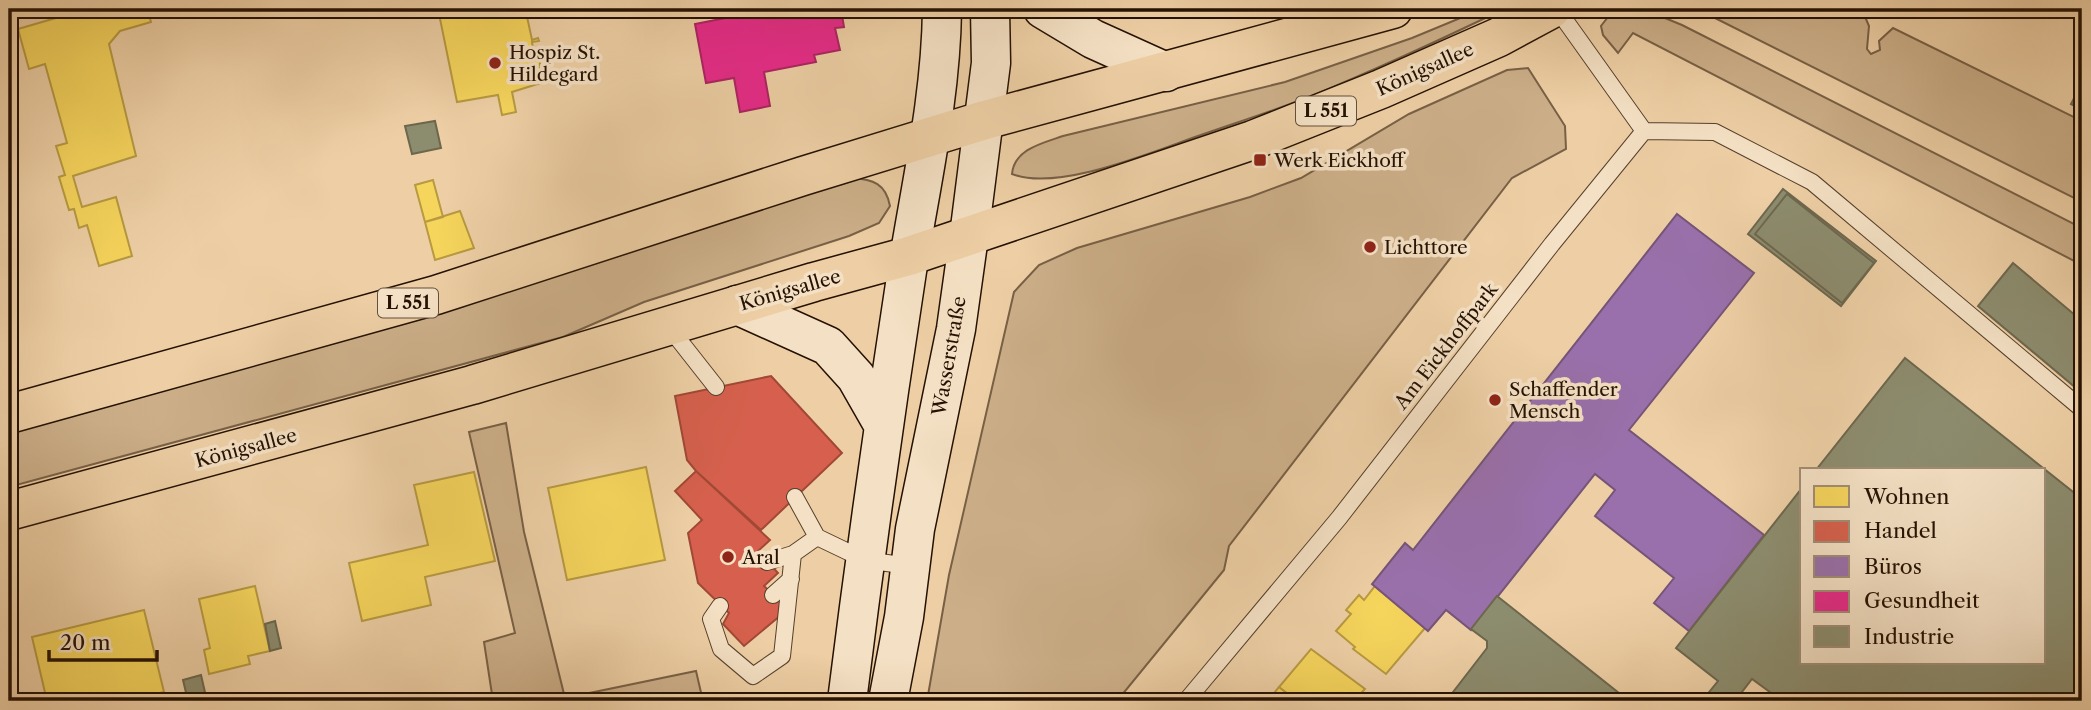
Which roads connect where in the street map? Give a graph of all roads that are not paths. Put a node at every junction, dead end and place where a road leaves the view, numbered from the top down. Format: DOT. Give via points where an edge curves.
graph roads {
  1 [pos="943,9"];
  2 [pos="990,9"];
  3 [pos="1043,9"];
  4 [pos="1393,9"];
  5 [pos="1551,9"];
  6 [pos="1557,9"];
  7 [pos="1166,72"];
  8 [pos="985,120"];
  9 [pos="1644,131"];
  10 [pos="932,136"];
  11 [pos="970,236"];
  12 [pos="909,256"];
  13 [pos="737,305"];
  14 [pos="668,326"];
  15 [pos="716,387"];
  16 [pos="2082,409"];
  17 [pos="9,414"];
  18 [pos="884,426"];
  19 [pos="795,497"];
  20 [pos="9,511"];
  21 [pos="817,537"];
  22 [pos="793,554"];
  23 [pos="865,560"];
  24 [pos="767,562"];
  25 [pos="909,566"];
  26 [pos="791,579"];
  27 [pos="773,595"];
  28 [pos="720,606"];
  29 [pos="847,701"];
  30 [pos="888,701"];
  31 [pos="1186,701"];
  1 -- 10 [label="main road"];
  2 -- 8 [label="main road, Wasserstraße"];
  3 -- 7 [label="main road"];
  4 -- 7 [label="main road, L 551"];
  5 -- 11 [label="main road, Königsallee / L 551" via="1381,89 1253,140"];
  6 -- 9 [label="lane"];
  7 -- 8 [label="main road, L 551"];
  8 -- 10 [label="main road, L 551"];
  8 -- 11 [label="main road, Wasserstraße"];
  9 -- 16 [label="lane" via="1715,132 1812,182"];
  9 -- 31 [label="lane, Am Eickhoffpark" via="1339,518"];
  10 -- 12 [label="main road"];
  10 -- 17 [label="main road, L 551" via="436,295"];
  11 -- 12 [label="main road, Königsallee / L 551"];
  11 -- 25 [label="main road, Wasserstraße"];
  12 -- 13 [label="main road, Königsallee / L 551"];
  12 -- 18 [label="main road"];
  13 -- 14 [label="main road, Königsallee / L 551"];
  13 -- 18 [label="main road" via="828,346 856,377"];
  14 -- 15 [label="lane"];
  14 -- 20 [label="main road, Königsallee / L 551" via="407,403"];
  18 -- 23 [label="main road"];
  19 -- 21 [label="lane"];
  21 -- 22 [label="lane"];
  21 -- 23 [label="lane"];
  22 -- 24 [label="lane"];
  22 -- 26 [label="lane"];
  23 -- 25 [label="lane"];
  23 -- 29 [label="main road"];
  25 -- 30 [label="main road, Wasserstraße"];
  26 -- 27 [label="lane"];
  26 -- 28 [label="lane" via="782,656 753,676 721,649 711,619"];
}
